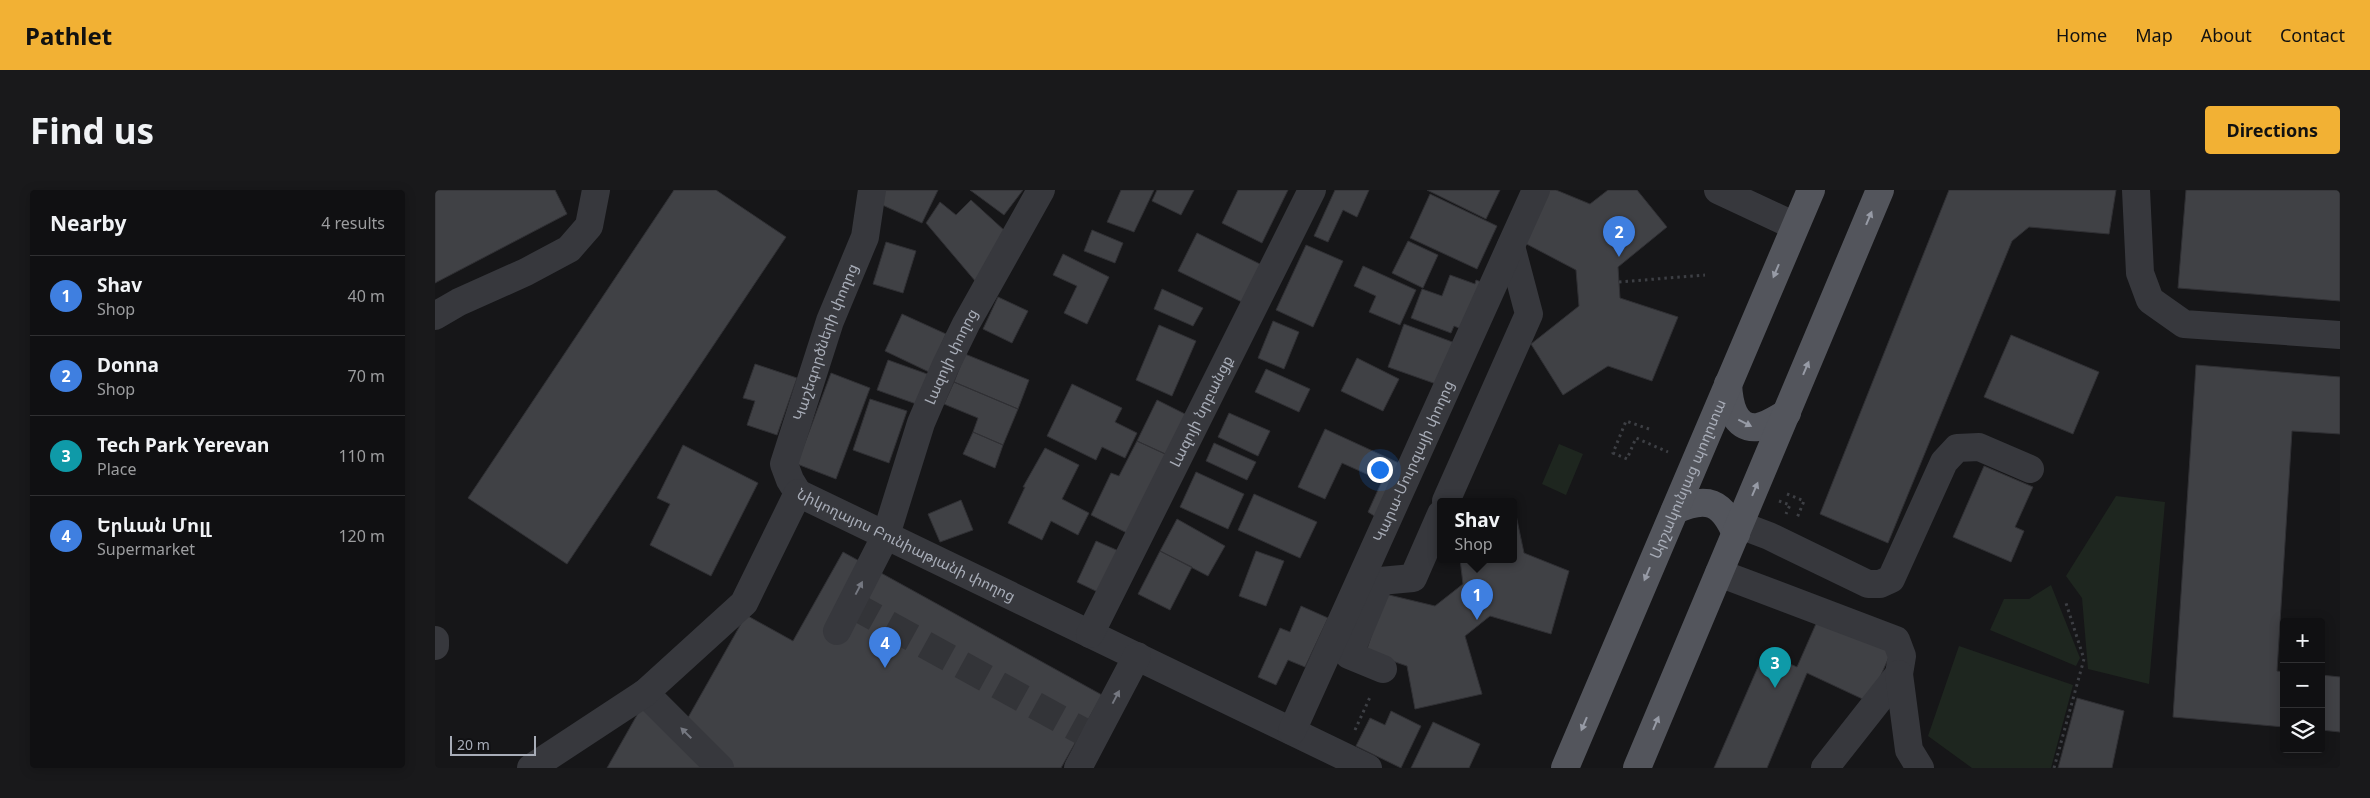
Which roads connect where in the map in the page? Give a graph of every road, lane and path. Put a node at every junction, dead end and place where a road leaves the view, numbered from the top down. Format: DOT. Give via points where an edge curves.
graph roads {
  1 [pos="596,190"];
  2 [pos="872,190"];
  3 [pos="1041,190"];
  4 [pos="1312,190"];
  5 [pos="1536,190"];
  6 [pos="1718,190"];
  7 [pos="1811,190"];
  8 [pos="1880,190"];
  9 [pos="2136,190"];
  10 [pos="1795,226"];
  11 [pos="1511,246"];
  12 [pos="1705,275"];
  13 [pos="1619,282"];
  14 [pos="435,316"];
  15 [pos="2340,335"];
  16 [pos="1728,384"];
  17 [pos="1787,413"];
  18 [pos="1649,429"];
  19 [pos="1636,438"];
  20 [pos="2030,469"];
  21 [pos="798,493"];
  22 [pos="1787,494"];
  23 [pos="1448,498"];
  24 [pos="1804,501"];
  25 [pos="1675,510"];
  26 [pos="1437,523"];
  27 [pos="1737,529"];
  28 [pos="886,535"];
  29 [pos="1719,573"];
  30 [pos="2065,600"];
  31 [pos="837,631"];
  32 [pos="1090,634"];
  33 [pos="435,640"];
  34 [pos="435,646"];
  35 [pos="1137,656"];
  36 [pos="1383,669"];
  37 [pos="1899,674"];
  38 [pos="645,692"];
  39 [pos="1292,731"];
  40 [pos="1343,756"];
  41 [pos="531,768"];
  42 [pos="720,768"];
  43 [pos="1078,768"];
  44 [pos="1368,768"];
  45 [pos="1565,768"];
  46 [pos="1637,768"];
  47 [pos="1825,768"];
  48 [pos="1919,768"];
  49 [pos="2054,768"];
  1 -- 14 [label="street" via="589,226 569,249"];
  2 -- 21 [label="street, Կաշեգործների փողոց" via="865,238 830,321 785,464"];
  3 -- 28 [label="street, Լազոյի փողոց" via="945,366 921,423"];
  4 -- 32 [label="street, Լազոյի նրբանցք"];
  5 -- 11 [label="street, Կարա-Մուրզայի փողոց"];
  6 -- 10 [label="street"];
  7 -- 10 [label="main road, Արշակունյաց պողոտա"];
  17 -- 8 [label="main road, one-way"];
  9 -- 15 [label="street" via="2140,273 2150,300 2177,320 2185,324"];
  10 -- 16 [label="main road, Արշակունյաց պողոտա, one-way"];
  11 -- 23 [label="street" via="1529,314"];
  11 -- 39 [label="street, Կարա-Մուրզայի փողոց"];
  12 -- 13 [label="path"];
  16 -- 17 [label="main road, one-way" via="1734,416 1745,425 1757,427"];
  16 -- 25 [label="main road, Արշակունյաց պողոտա"];
  27 -- 17 [label="main road, one-way"];
  18 -- 19 [label="path" via="1626,421 1613,453 1627,459"];
  20 -- 27 [label="street" via="1979,447 1957,448 1944,462 1891,579 1880,584 1867,584 1769,536"];
  21 -- 28 [label="street, Նիկողայոս Բունիաթյանի փողոց"];
  21 -- 38 [label="street, Նիկողայոս Բունիաթյանի փողոց" via="745,603"];
  22 -- 24 [label="path"];
  25 -- 27 [label="main road" via="1703,501 1713,504 1729,517"];
  25 -- 45 [label="main road, Արշակունյաց պողոտա, one-way"];
  26 -- 36 [label="street" via="1413,578 1380,581 1349,655"];
  27 -- 29 [label="main road"];
  31 -- 28 [label="street, Լազոյի փողոց, one-way"];
  28 -- 32 [label="street, Նիկողայոս Բունիաթյանի փողոց"];
  29 -- 37 [label="street" via="1896,640 1902,656"];
  46 -- 29 [label="main road, one-way"];
  30 -- 49 [label="path" via="2084,659"];
  32 -- 35 [label="street, Նիկողայոս Բունիաթյանի փողոց"];
  33 -- 34 [label="street"];
  35 -- 39 [label="street, Նիկողայոս Բունիաթյանի փողոց"];
  43 -- 35 [label="street, one-way" via="1088,734"];
  36 -- 40 [label="path"];
  37 -- 47 [label="street"];
  37 -- 48 [label="street" via="1909,750"];
  38 -- 41 [label="street, Նիկողայոս Բունիաթյանի փողոց"];
  42 -- 38 [label="street, one-way"];
  39 -- 40 [label="street, Նիկողայոս Բունիաթյանի փողոց"];
  40 -- 44 [label="street, Նիկողայոս Բունիաթյանի փողոց"];
}
